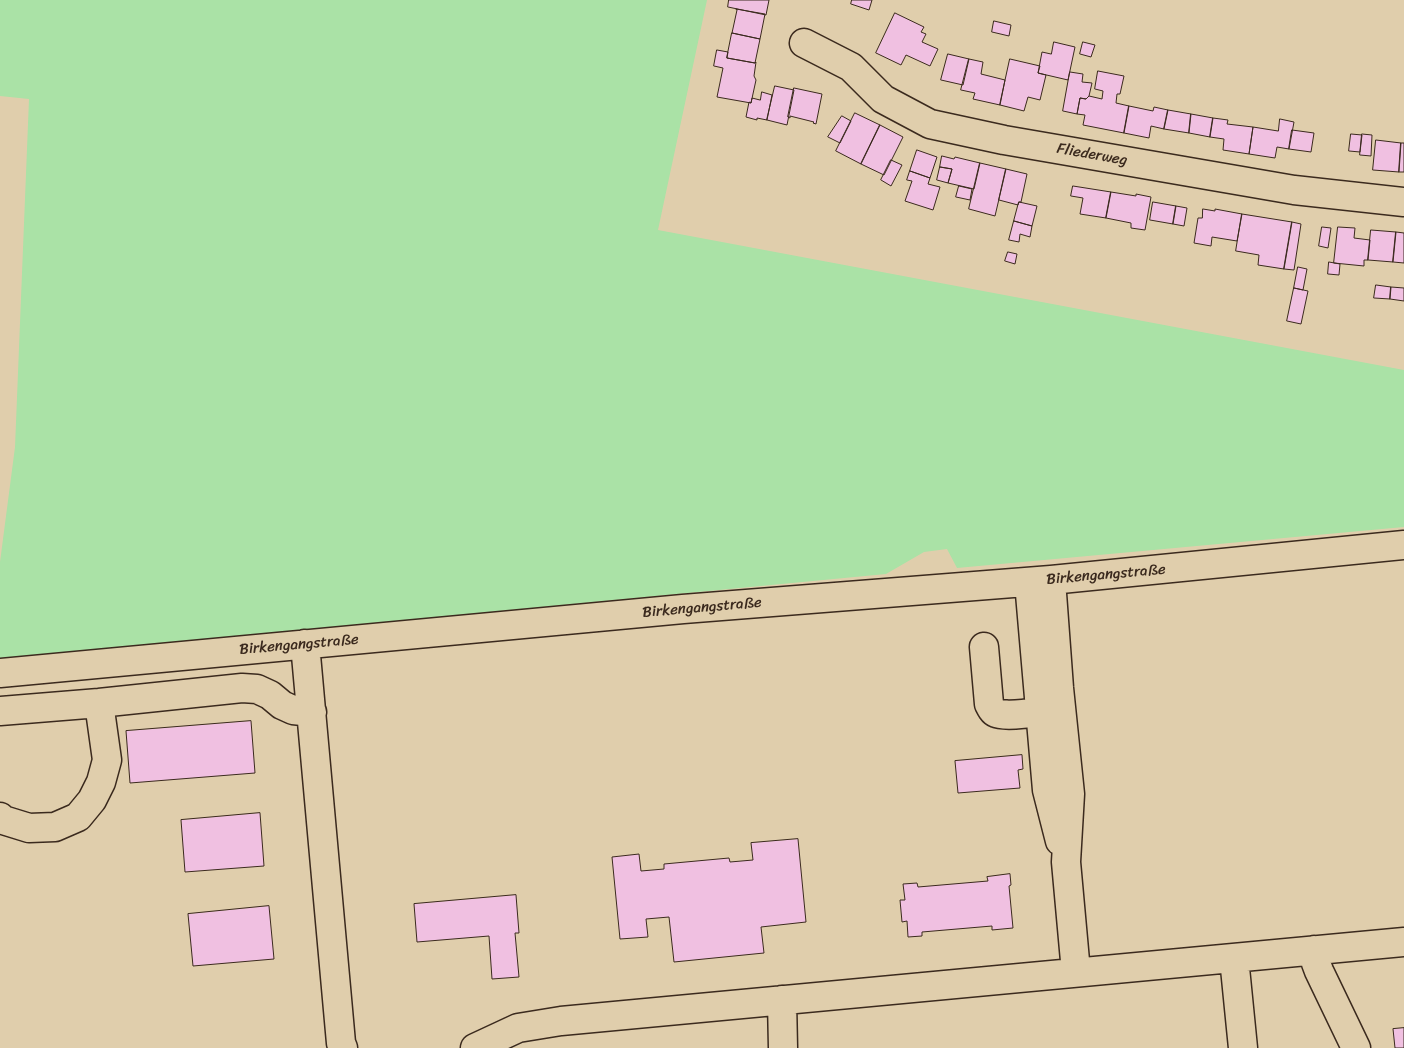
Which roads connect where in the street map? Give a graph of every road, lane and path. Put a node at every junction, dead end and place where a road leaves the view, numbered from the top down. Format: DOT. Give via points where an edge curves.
graph roads {
  1 [pos="804,43"];
  2 [pos="1404,202"];
  3 [pos="1404,545"];
  4 [pos="1040,581"];
  5 [pos="305,644"];
  6 [pos="984,647"];
  7 [pos="0,673"];
  8 [pos="1059,688"];
  9 [pos="99,703"];
  10 [pos="0,711"];
  11 [pos="312,712"];
  12 [pos="1040,712"];
  13 [pos="0,818"];
  14 [pos="1066,862"];
  15 [pos="1404,942"];
  16 [pos="1314,950"];
  17 [pos="1234,958"];
  18 [pos="1076,972"];
  19 [pos="782,1000"];
  20 [pos="343,1048"];
  21 [pos="475,1048"];
  22 [pos="783,1048"];
  23 [pos="1243,1048"];
  24 [pos="1356,1048"];
  1 -- 2 [label="street, Fliederweg" via="851,67 883,99 930,124 1004,140 1294,190"];
  3 -- 4 [label="street, Birkengangstraße"];
  4 -- 5 [label="street, Birkengangstraße" via="692,608"];
  4 -- 8 [label="street"];
  4 -- 12 [label="street"];
  5 -- 7 [label="street, Birkengangstraße"];
  5 -- 11 [label="street"];
  6 -- 12 [label="street" via="992,709 1004,715"];
  8 -- 12 [label="street" via="1055,702"];
  8 -- 14 [label="street" via="1070,794"];
  9 -- 10 [label="street"];
  9 -- 11 [label="street" via="242,688 257,689 293,710"];
  9 -- 13 [label="street" via="107,760 92,800 78,817 55,827 29,828"];
  11 -- 20 [label="street"];
  12 -- 14 [label="street" via="1048,796"];
  14 -- 18 [label="street"];
  15 -- 16 [label="street"];
  16 -- 17 [label="street"];
  16 -- 24 [label="street" via="1319,971"];
  17 -- 18 [label="street"];
  17 -- 23 [label="street"];
  18 -- 19 [label="street"];
  19 -- 21 [label="street" via="518,1028"];
  19 -- 22 [label="street"];
}
